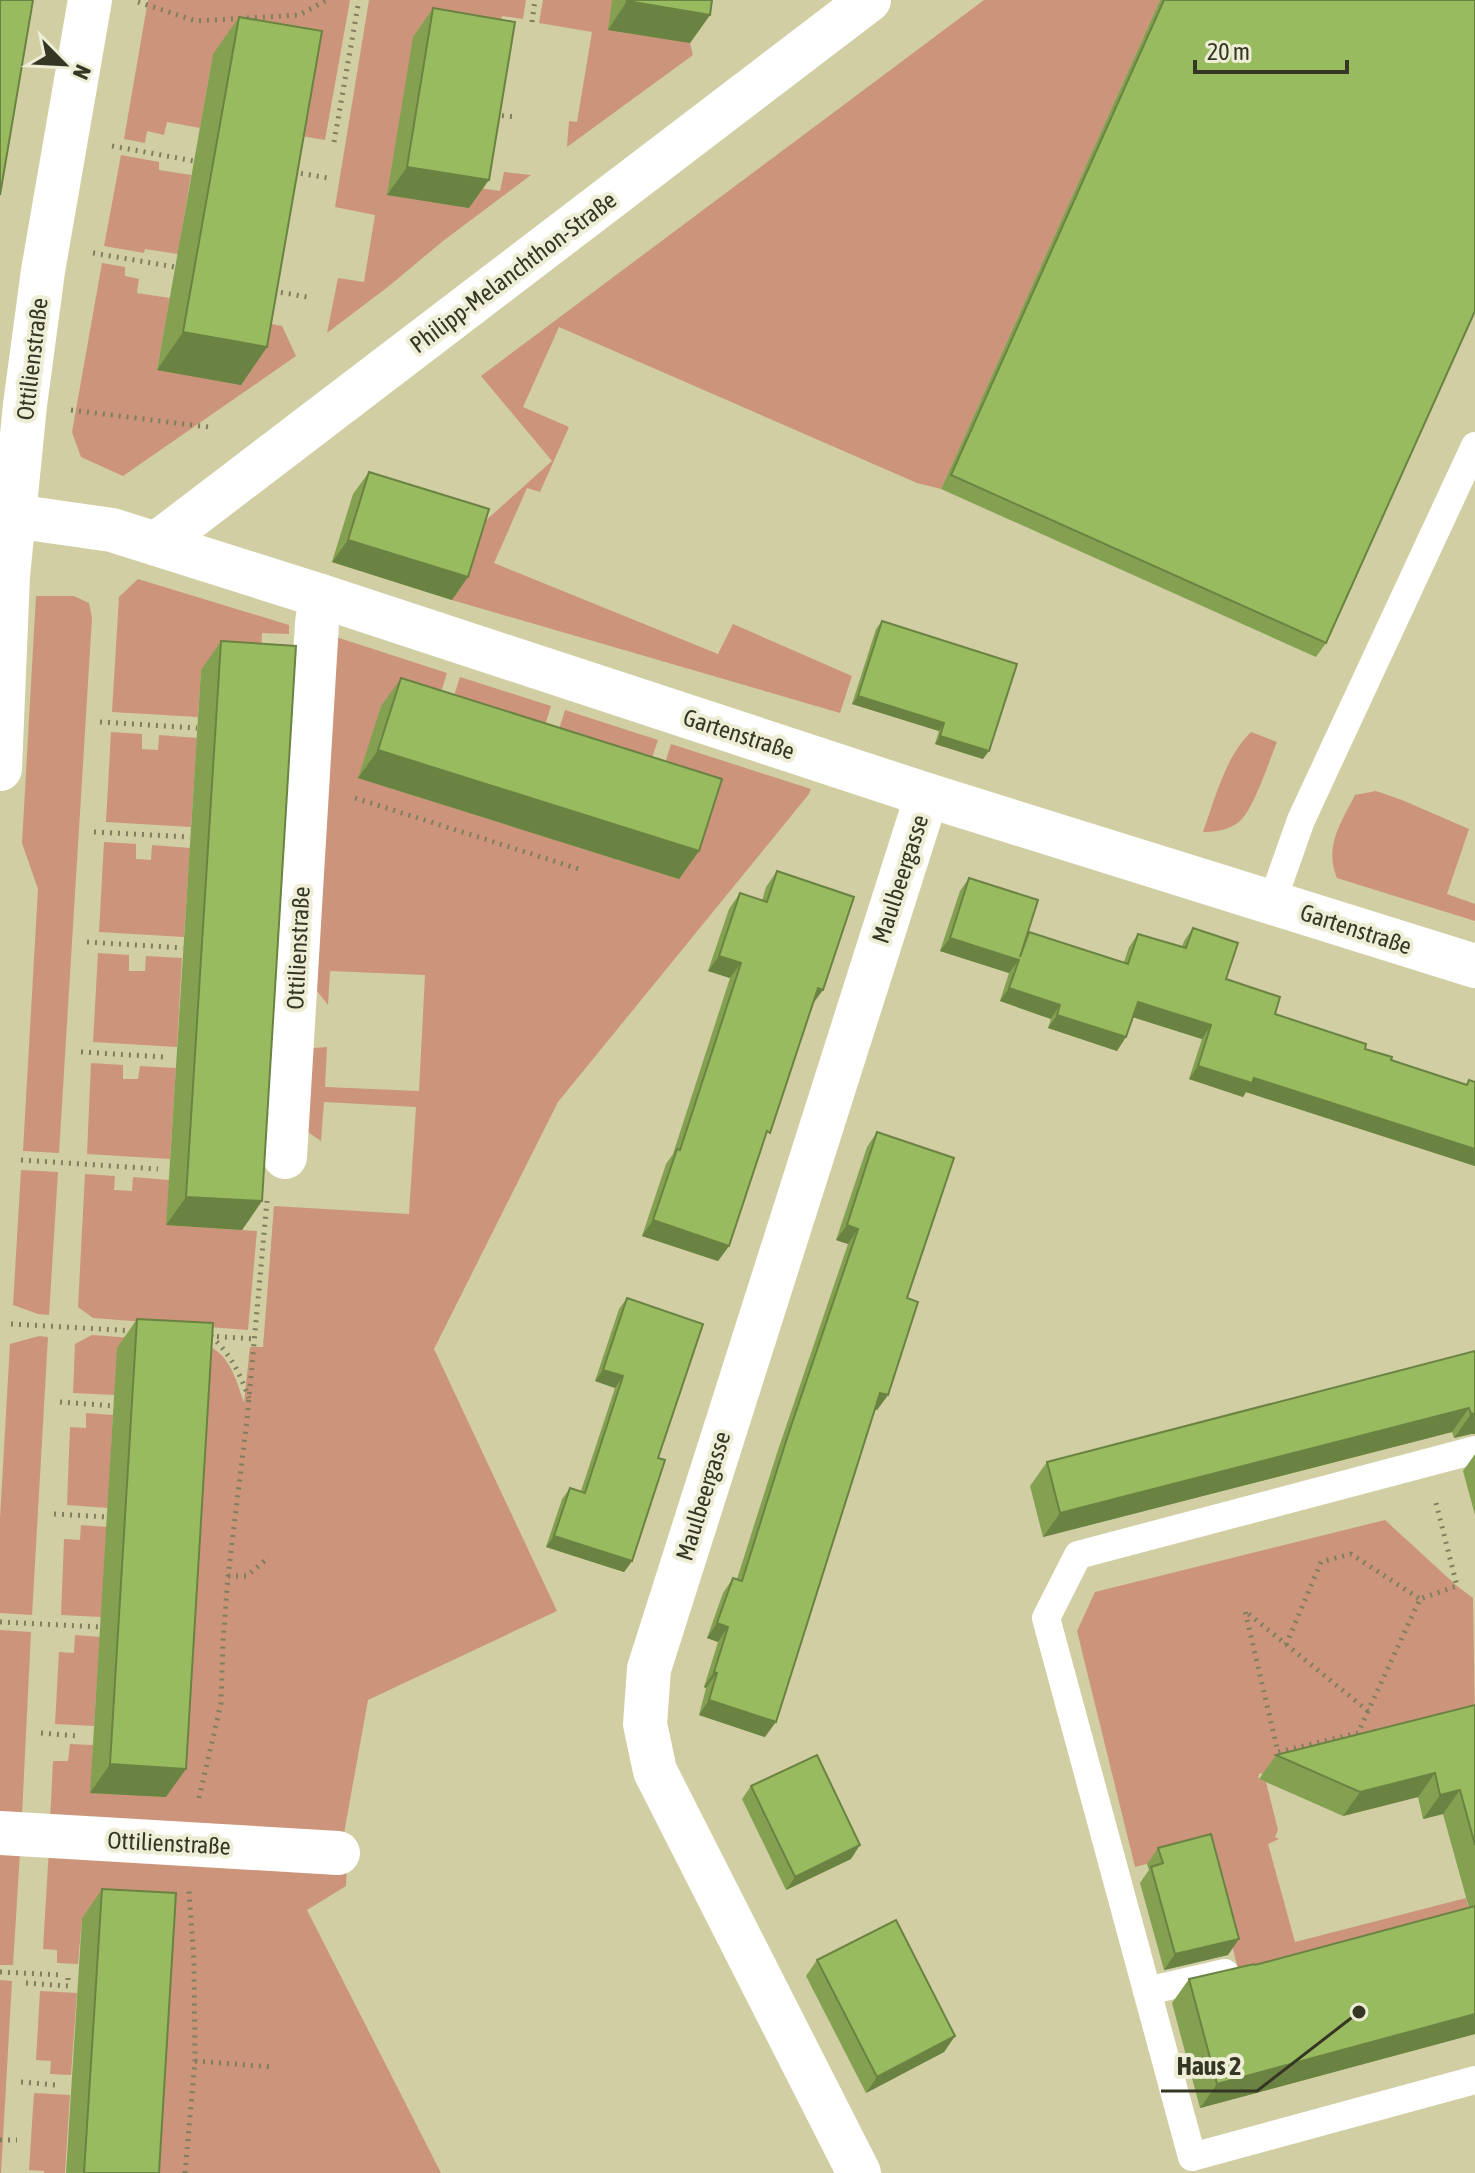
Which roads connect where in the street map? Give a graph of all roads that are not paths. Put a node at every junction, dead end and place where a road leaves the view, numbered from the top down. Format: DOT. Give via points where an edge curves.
graph roads {
  1 [pos="90,0"];
  2 [pos="869,0"];
  3 [pos="1475,446"];
  4 [pos="7,515"];
  5 [pos="156,544"];
  6 [pos="321,596"];
  7 [pos="0,769"];
  8 [pos="927,795"];
  9 [pos="1272,902"];
  10 [pos="1475,966"];
  11 [pos="285,1157"];
  12 [pos="1475,1450"];
  13 [pos="0,1833"];
  14 [pos="338,1853"];
  15 [pos="1238,1970"];
  16 [pos="1147,1991"];
  17 [pos="1475,2080"];
  18 [pos="859,2173"];
  1 -- 4 [label="street, Ottilienstraße"];
  2 -- 5 [label="street, Philipp-Melanchthon-Straße"];
  3 -- 9 [label="lane" via="1301,820"];
  4 -- 5 [label="street, Gartenstraße" via="112,530"];
  4 -- 7 [label="street, Ottilienstraße"];
  5 -- 6 [label="street, Gartenstraße"];
  6 -- 8 [label="street, Gartenstraße"];
  6 -- 11 [label="street, Ottilienstraße"];
  8 -- 9 [label="street, Gartenstraße"];
  8 -- 18 [label="street, Maulbeergasse" via="649,1669 645,1724 655,1771"];
  9 -- 10 [label="street, Gartenstraße"];
  12 -- 16 [label="lane" via="1078,1555 1046,1618"];
  13 -- 14 [label="street, Ottilienstraße"];
  15 -- 16 [label="lane"];
  16 -- 17 [label="lane" via="1192,2157"];
}
